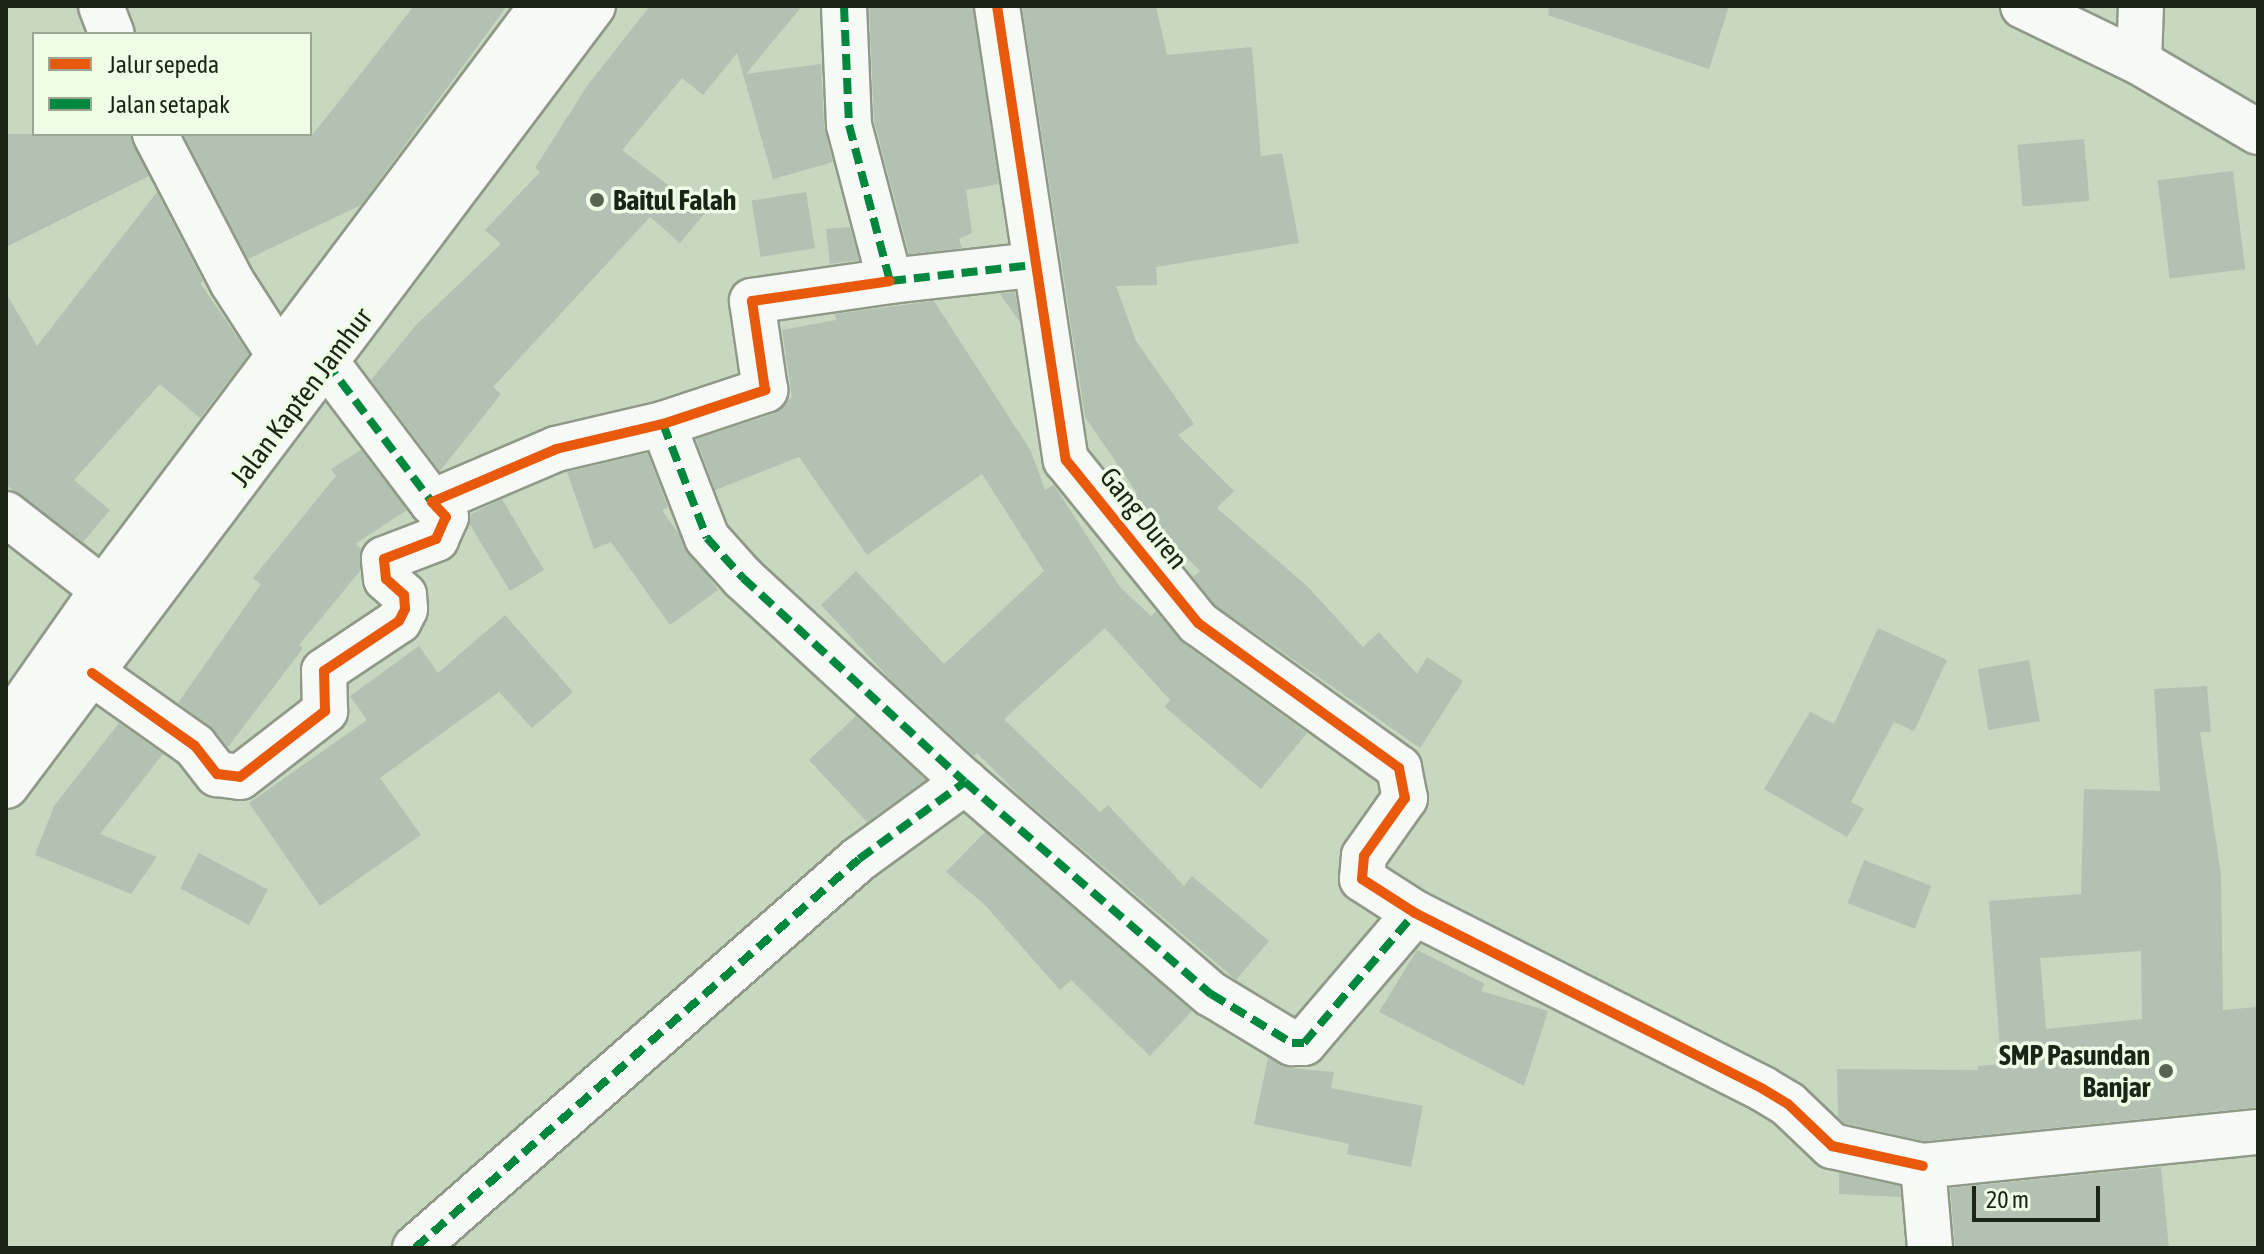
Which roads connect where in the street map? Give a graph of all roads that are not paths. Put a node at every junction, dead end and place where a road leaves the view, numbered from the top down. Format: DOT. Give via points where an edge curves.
graph roads {
  1 [pos="101,6"];
  2 [pos="542,6"];
  3 [pos="593,6"];
  4 [pos="844,6"];
  5 [pos="997,6"];
  6 [pos="2023,6"];
  7 [pos="2141,6"];
  8 [pos="111,32"];
  9 [pos="2139,62"];
  10 [pos="499,100"];
  11 [pos="2258,132"];
  12 [pos="156,136"];
  13 [pos="1033,265"];
  14 [pos="890,281"];
  15 [pos="279,355"];
  16 [pos="326,362"];
  17 [pos="663,424"];
  18 [pos="432,502"];
  19 [pos="6,514"];
  20 [pos="119,603"];
  21 [pos="92,673"];
  22 [pos="6,728"];
  23 [pos="965,782"];
  24 [pos="6,786"];
  25 [pos="1415,913"];
  26 [pos="2258,1132"];
  27 [pos="1923,1166"];
  28 [pos="415,1248"];
  29 [pos="1930,1248"];
  1 -- 8 [label="street"];
  2 -- 10 [label="street, Jalan Kapten Jamhur"];
  3 -- 10 [label="street, Jalan Kapten Jamhur"];
  4 -- 14 [label="street" via="849,125"];
  5 -- 13 [label="street, Gang Duren"];
  6 -- 9 [label="street"];
  7 -- 9 [label="street"];
  9 -- 11 [label="street"];
  10 -- 15 [label="street, Jalan Kapten Jamhur"];
  10 -- 16 [label="street, Jalan Kapten Jamhur"];
  12 -- 15 [label="street" via="232,282"];
  13 -- 14 [label="street"];
  13 -- 25 [label="street, Gang Duren" via="1066,460 1198,623 1399,768 1405,798 1360,866 1362,879"];
  14 -- 17 [label="street" via="752,301 765,390"];
  15 -- 20 [label="street, Jalan Kapten Jamhur"];
  16 -- 18 [label="street"];
  16 -- 20 [label="street, Jalan Kapten Jamhur"];
  17 -- 18 [label="street" via="556,449"];
  17 -- 23 [label="street" via="707,538 743,578"];
  18 -- 21 [label="street" via="446,517 436,539 384,559 386,579 404,595 399,621 324,671 325,711 240,777 217,774 195,746"];
  19 -- 20 [label="street"];
  20 -- 21 [label="street, Jalan Kapten Jamhur"];
  20 -- 22 [label="street, Jalan Kapten Jamhur"];
  21 -- 24 [label="street, Jalan Kapten Jamhur"];
  23 -- 25 [label="street" via="1211,994 1292,1043 1313,1037"];
  23 -- 28 [label="street" via="859,859"];
  25 -- 27 [label="street, Gang Duren" via="1763,1089 1788,1104 1832,1146"];
  26 -- 27 [label="street, Gang Duren"];
  27 -- 29 [label="street"];
}
